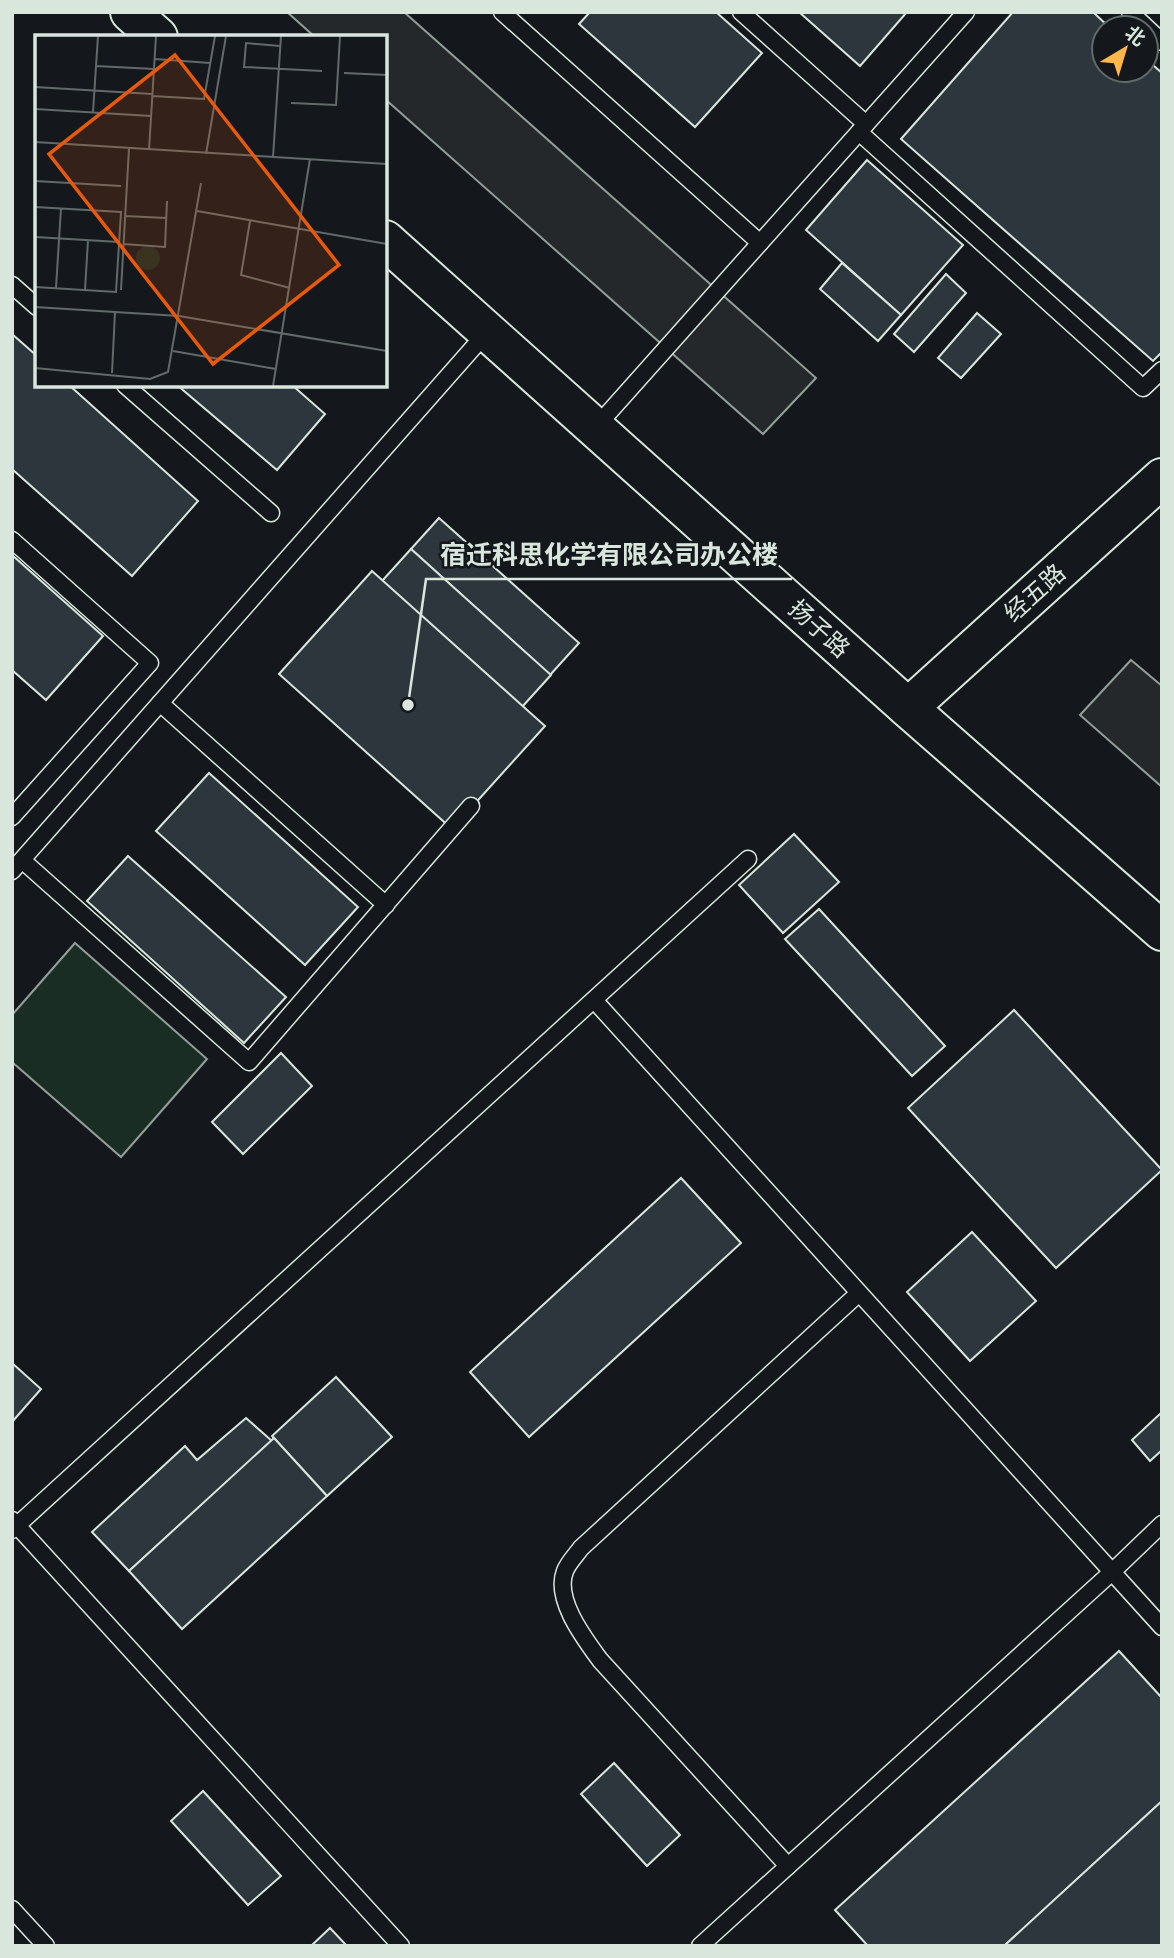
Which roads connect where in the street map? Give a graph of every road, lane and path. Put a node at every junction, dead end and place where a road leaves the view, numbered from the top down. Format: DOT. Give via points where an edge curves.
graph roads {
  1 [pos="130,12"];
  2 [pos="502,12"];
  3 [pos="741,12"];
  4 [pos="966,12"];
  5 [pos="1130,12"];
  6 [pos="156,35"];
  7 [pos="1162,42"];
  8 [pos="863,128"];
  9 [pos="387,242"];
  10 [pos="761,243"];
  11 [pos="12,285"];
  12 [pos="35,305"];
  13 [pos="487,332"];
  14 [pos="1162,370"];
  15 [pos="127,387"];
  16 [pos="595,428"];
  17 [pos="1162,478"];
  18 [pos="271,513"];
  19 [pos="12,540"];
  20 [pos="160,703"];
  21 [pos="908,708"];
  22 [pos="471,806"];
  23 [pos="12,817"];
  24 [pos="748,859"];
  25 [pos="17,866"];
  26 [pos="386,905"];
  27 [pos="1162,931"];
  28 [pos="594,1000"];
  29 [pos="859,1293"];
  30 [pos="1162,1524"];
  31 [pos="14,1525"];
  32 [pos="1112,1572"];
  33 [pos="1162,1627"];
  34 [pos="788,1866"];
  35 [pos="12,1909"];
  36 [pos="46,1946"];
  37 [pos="401,1946"];
  38 [pos="700,1946"];
  1 -- 6 [label="street"];
  2 -- 10 [label="lane"];
  3 -- 8 [label="lane"];
  4 -- 8 [label="lane"];
  5 -- 7 [label="lane"];
  8 -- 10 [label="lane"];
  8 -- 14 [label="lane" via="1143,388"];
  9 -- 13 [label="street, 扬子路"];
  10 -- 16 [label="lane"];
  11 -- 12 [label="lane"];
  13 -- 16 [label="street, 扬子路"];
  13 -- 20 [label="lane"];
  15 -- 18 [label="lane"];
  16 -- 21 [label="street, 扬子路"];
  17 -- 21 [label="street, 经五路"];
  19 -- 23 [label="lane" via="150,663"];
  20 -- 25 [label="lane"];
  20 -- 26 [label="lane"];
  21 -- 27 [label="street, 扬子路"];
  22 -- 26 [label="lane"];
  24 -- 28 [label="lane"];
  25 -- 26 [label="lane" via="249,1062"];
  28 -- 29 [label="lane"];
  28 -- 31 [label="lane"];
  29 -- 32 [label="lane"];
  29 -- 34 [label="lane" via="581,1548 564,1572 564,1602 581,1635"];
  30 -- 32 [label="lane"];
  31 -- 37 [label="lane"];
  32 -- 33 [label="lane"];
  32 -- 34 [label="lane"];
  34 -- 38 [label="lane"];
  35 -- 36 [label="lane"];
}
